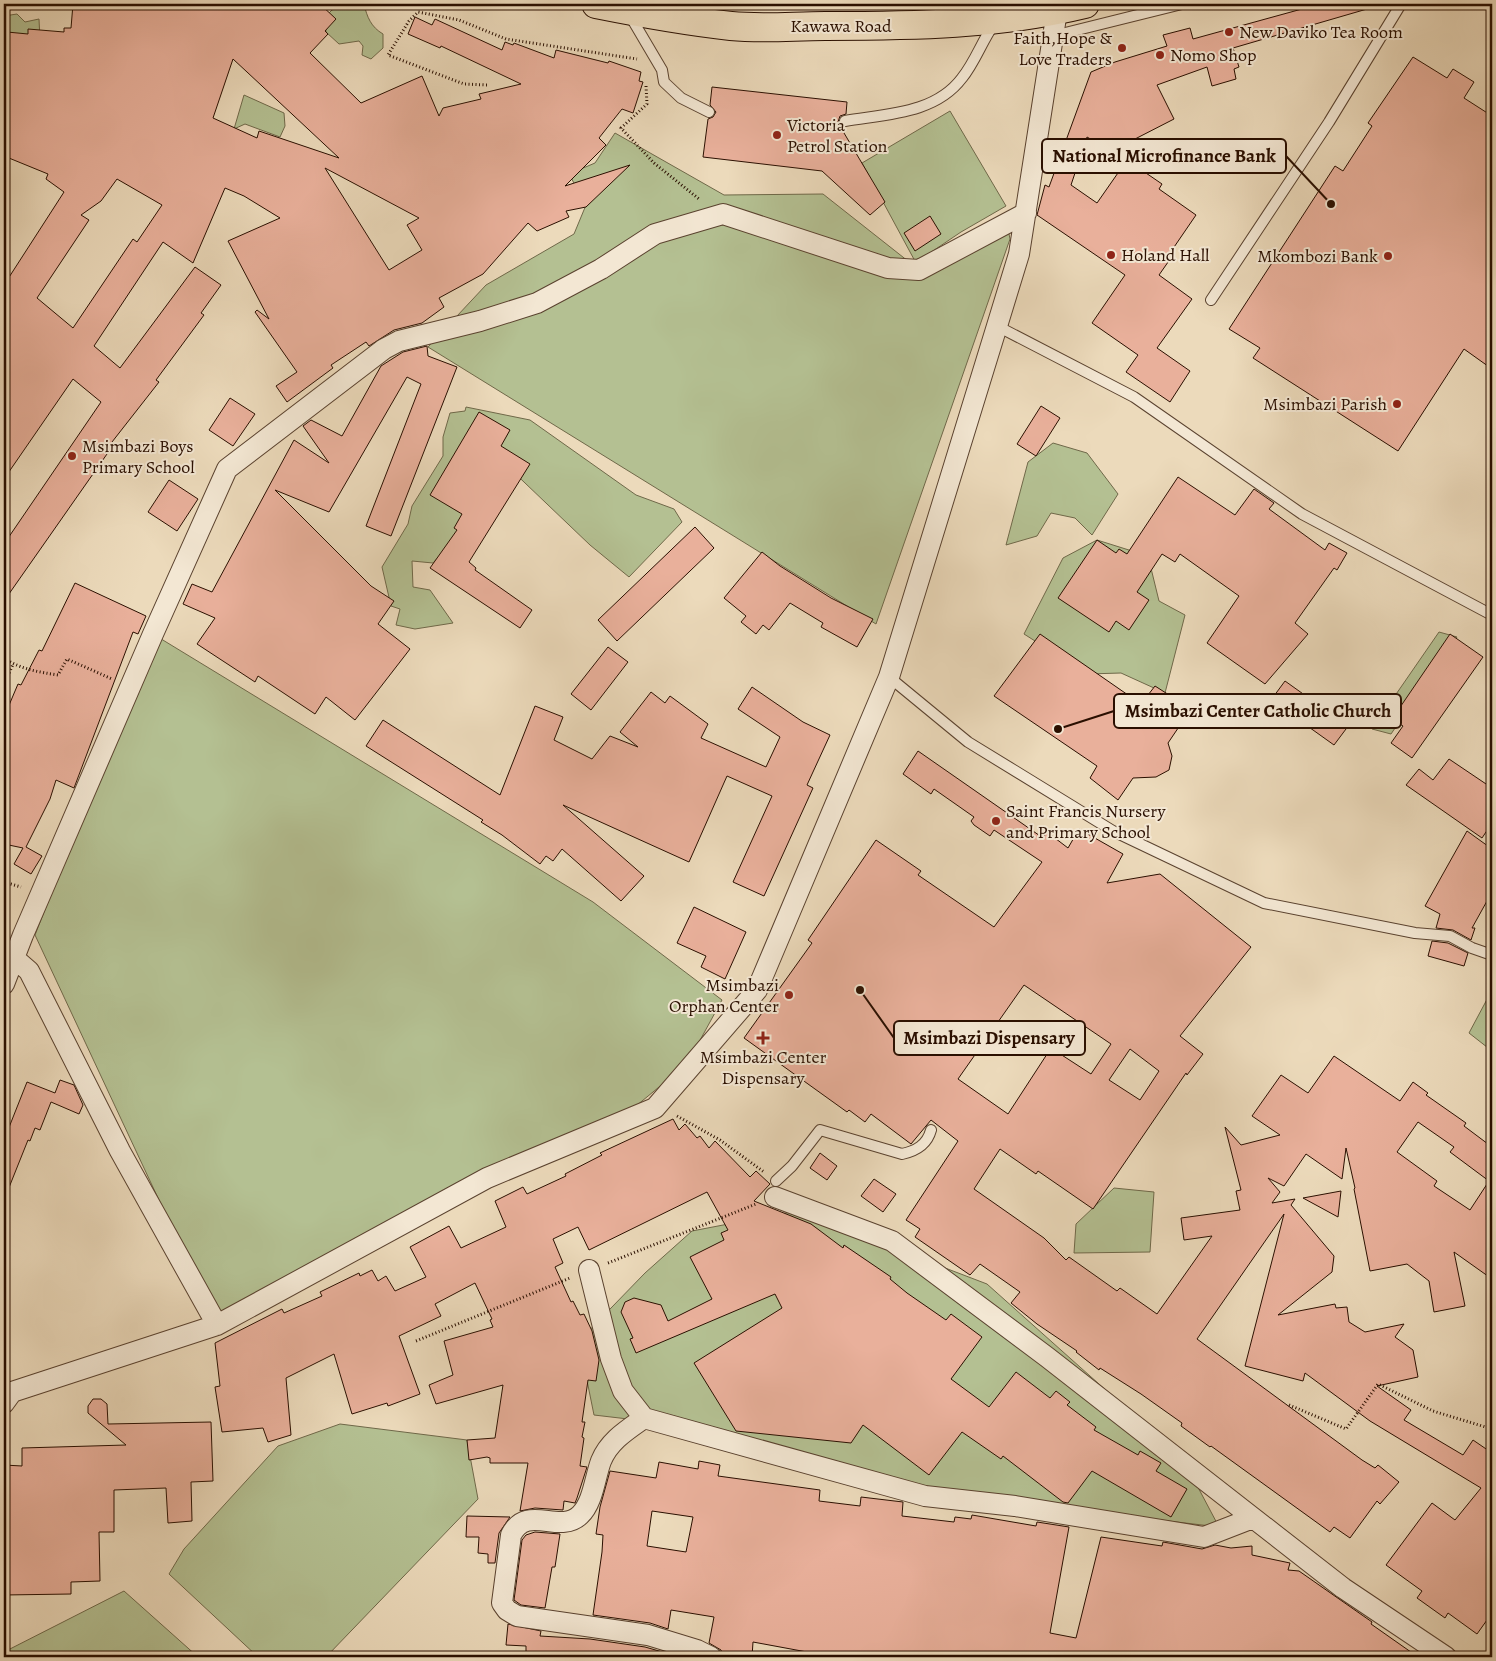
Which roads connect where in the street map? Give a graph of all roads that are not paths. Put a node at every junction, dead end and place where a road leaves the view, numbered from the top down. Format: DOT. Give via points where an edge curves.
graph roads {
  1 [pos="596,4"];
  2 [pos="1085,4"];
  3 [pos="1182,4"];
  4 [pos="1401,4"];
  5 [pos="626,10"];
  6 [pos="997,20"];
  7 [pos="1055,24"];
  8 [pos="709,112"];
  9 [pos="845,122"];
  10 [pos="1026,213"];
  11 [pos="1211,300"];
  12 [pos="997,326"];
  13 [pos="1492,616"];
  14 [pos="889,677"];
  15 [pos="1492,955"];
  16 [pos="14,958"];
  17 [pos="4,984"];
  18 [pos="932,1130"];
  19 [pos="776,1189"];
  20 [pos="589,1270"];
  21 [pos="217,1325"];
  22 [pos="4,1403"];
  23 [pos="644,1418"];
  24 [pos="1253,1518"];
  25 [pos="711,1657"];
  26 [pos="1446,1657"];
  1 -- 5 [label="main road, Kawawa Road"];
  2 -- 7 [label="main road, Kawawa Road"];
  3 -- 7 [label="lane"];
  4 -- 11 [label="lane" via="1329,122"];
  5 -- 6 [label="main road, Kawawa Road" via="733,26 907,26"];
  5 -- 8 [label="lane" via="662,70 664,82 681,98"];
  6 -- 7 [label="main road, Kawawa Road"];
  6 -- 9 [label="lane" via="962,78 934,102 916,109"];
  7 -- 10 [label="street"];
  10 -- 12 [label="street" via="1020,254"];
  10 -- 16 [label="street" via="919,270 888,268 723,214 655,234 601,269 537,303 391,345 332,387 227,469"];
  12 -- 13 [label="lane" via="1134,397 1302,514"];
  12 -- 14 [label="street"];
  14 -- 15 [label="lane" via="968,742 1113,832 1264,903 1415,933 1450,936"];
  14 -- 21 [label="street" via="757,990 656,1108 488,1178"];
  16 -- 17 [label="street"];
  16 -- 21 [label="street" via="29,971 120,1152"];
  18 -- 19 [label="lane" via="916,1151 902,1154 820,1130"];
  19 -- 24 [label="street" via="892,1241 1048,1357"];
  20 -- 23 [label="street" via="611,1359 631,1404"];
  21 -- 22 [label="street" via="12,1392"];
  23 -- 24 [label="street" via="925,1496 1015,1506 1204,1537"];
  23 -- 25 [label="street" via="607,1450 580,1515 564,1522 524,1521 515,1527 511,1535 502,1603 517,1616 648,1635"];
  24 -- 26 [label="street" via="1344,1588"];
}
